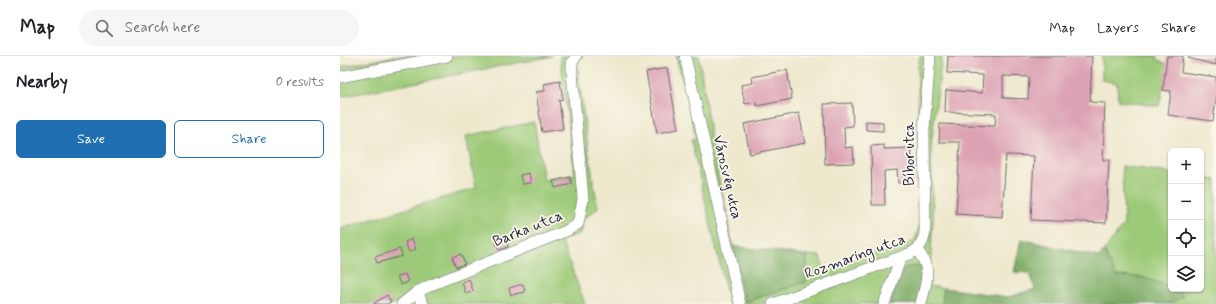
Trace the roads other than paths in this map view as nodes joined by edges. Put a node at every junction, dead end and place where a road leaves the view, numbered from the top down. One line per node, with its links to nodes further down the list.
1 (447, 56): 5 (street)
2 (576, 56): 8 (street, Barka utca)
3 (685, 56): 12 (street, Városvég utca)
4 (930, 56): 6 (street, Bíbor utca)
5 (340, 77)
6 (916, 250): 7 (street, Rozmaring utca); 15 (street, Rozmaring utca)
7 (901, 257): 9 (street, Rozmaring utca); 14 (street)
8 (417, 292): 10 (street, Barka utca); 11 (street)
9 (798, 299): 13 (street, Rozmaring utca)
10 (402, 304)
11 (423, 304)
12 (740, 304)
13 (773, 304)
14 (884, 304)
15 (921, 304)

